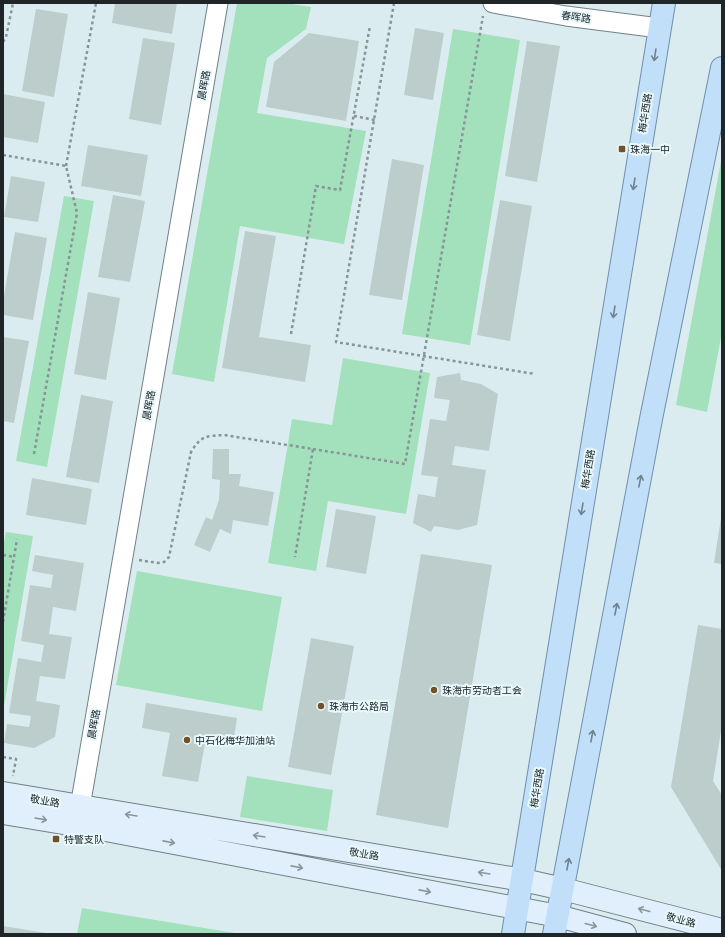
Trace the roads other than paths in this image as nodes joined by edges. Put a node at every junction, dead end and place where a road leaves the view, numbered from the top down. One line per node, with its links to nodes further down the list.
1 (218, 3): 7 (street, 晨晖路)
2 (664, 3): 4 (main road, 梅华西路)
3 (488, 7): 4 (street, 春晖路)
4 (659, 28): 8 (main road, 梅华西路, one-way to 8)
5 (722, 68): 9 (main road, one-way to 5)
6 (5, 800): 7 (main road, 敬业路); 10 (main road, 敬业路, one-way to 10)
7 (80, 807): 8 (main road, 敬业路, one-way to 7)
8 (522, 880): 9 (main road, 敬业路); 10 (main road, 梅华西路)
9 (563, 889): 11 (main road); 12 (main road, 敬业路, one-way to 9)
10 (518, 909): 11 (main road, 敬业路); 13 (main road, 梅华西路)
11 (556, 925): 14 (main road, 敬业路, one-way to 14)
12 (722, 930)
13 (513, 934)
14 (625, 934)

